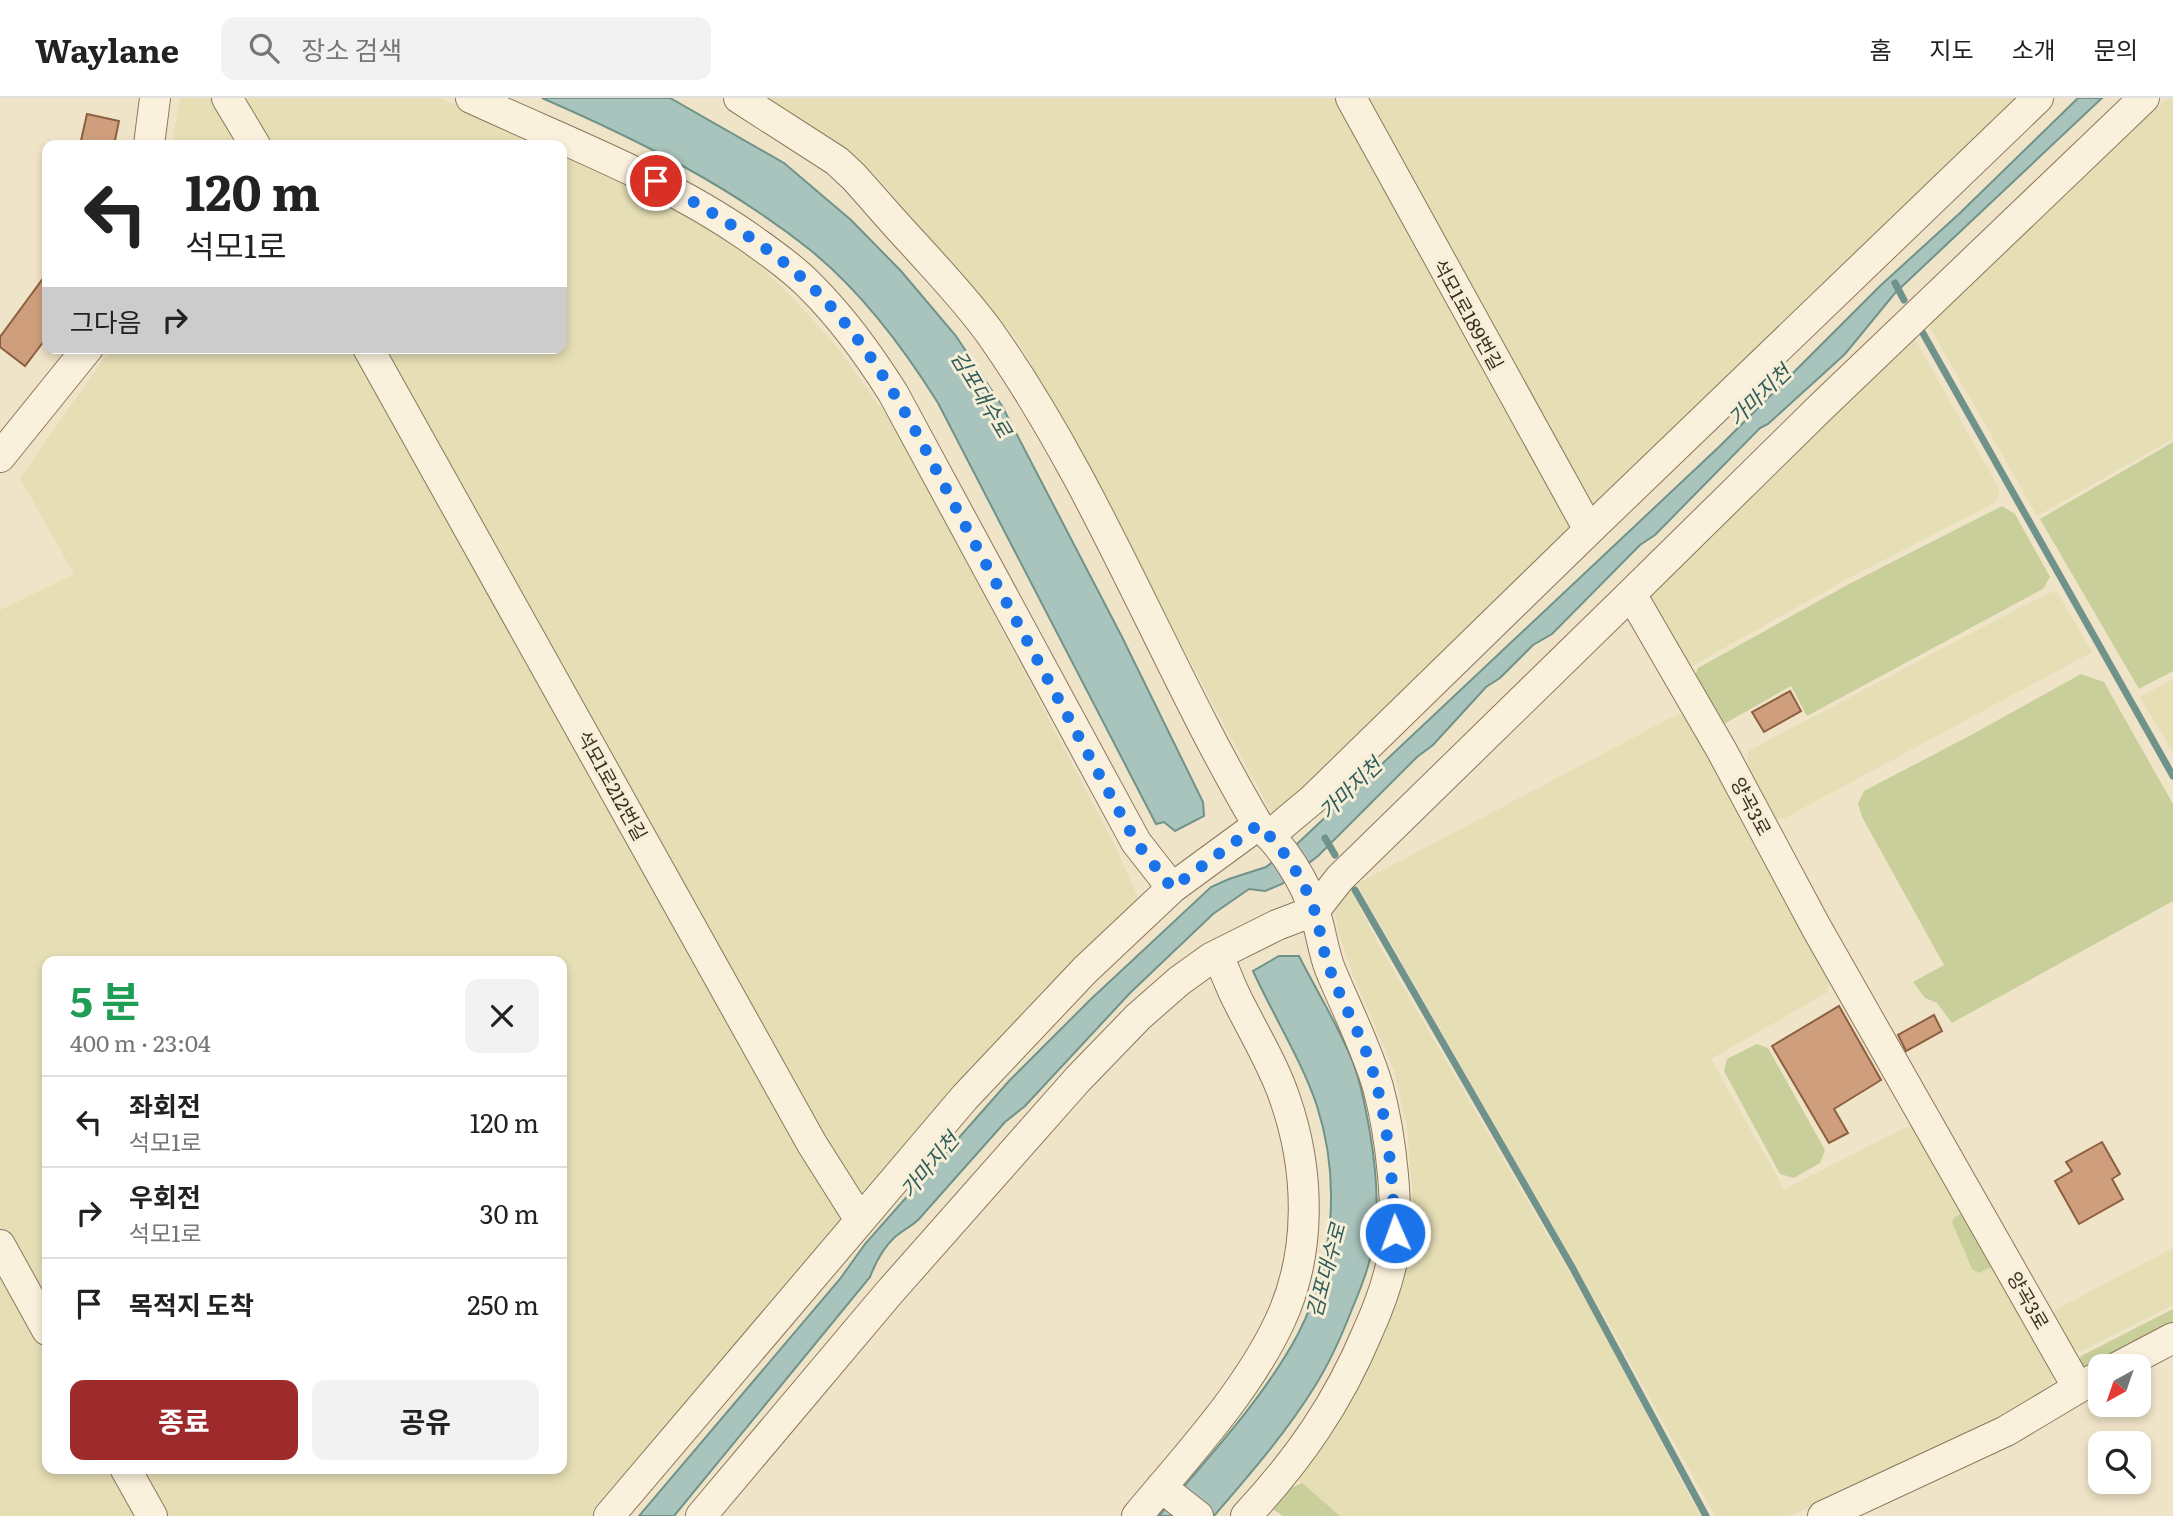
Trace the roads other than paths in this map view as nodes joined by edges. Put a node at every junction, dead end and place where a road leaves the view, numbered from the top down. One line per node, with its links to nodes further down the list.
1 (155, 98): 8 (lane)
2 (227, 98): 9 (lane)
3 (471, 98): 10 (lane)
4 (740, 98): 17 (lane)
5 (1350, 98): 15 (lane, 석모1로189번길)
6 (2038, 98): 15 (lane)
7 (2144, 98): 16 (lane)
8 (150, 140)
9 (252, 140)
10 (565, 140)
11 (567, 141): 18 (lane)
12 (83, 354): 14 (lane)
13 (371, 354): 21 (lane, 석모1로212번길)
14 (0, 457)
15 (1588, 530): 17 (lane)
16 (1631, 594): 19 (lane); 26 (lane, 양곡3로)
17 (1268, 834): 18 (lane); 19 (lane)
18 (1172, 888): 21 (lane)
19 (1312, 904): 20 (lane); 30 (lane)
20 (1217, 955): 29 (lane); 33 (lane)
21 (860, 1220): 32 (lane)
22 (0, 1245): 23 (lane)
23 (42, 1322)
24 (2173, 1338): 25 (lane)
25 (2143, 1354)
26 (2088, 1380)
27 (2088, 1383): 36 (lane)
28 (128, 1474): 31 (lane)
29 (1166, 1490): 34 (lane); 35 (lane)
30 (1258, 1512)
31 (152, 1516)
32 (609, 1516)
33 (701, 1516)
34 (1137, 1516)
35 (1198, 1516)
36 (1822, 1516)

